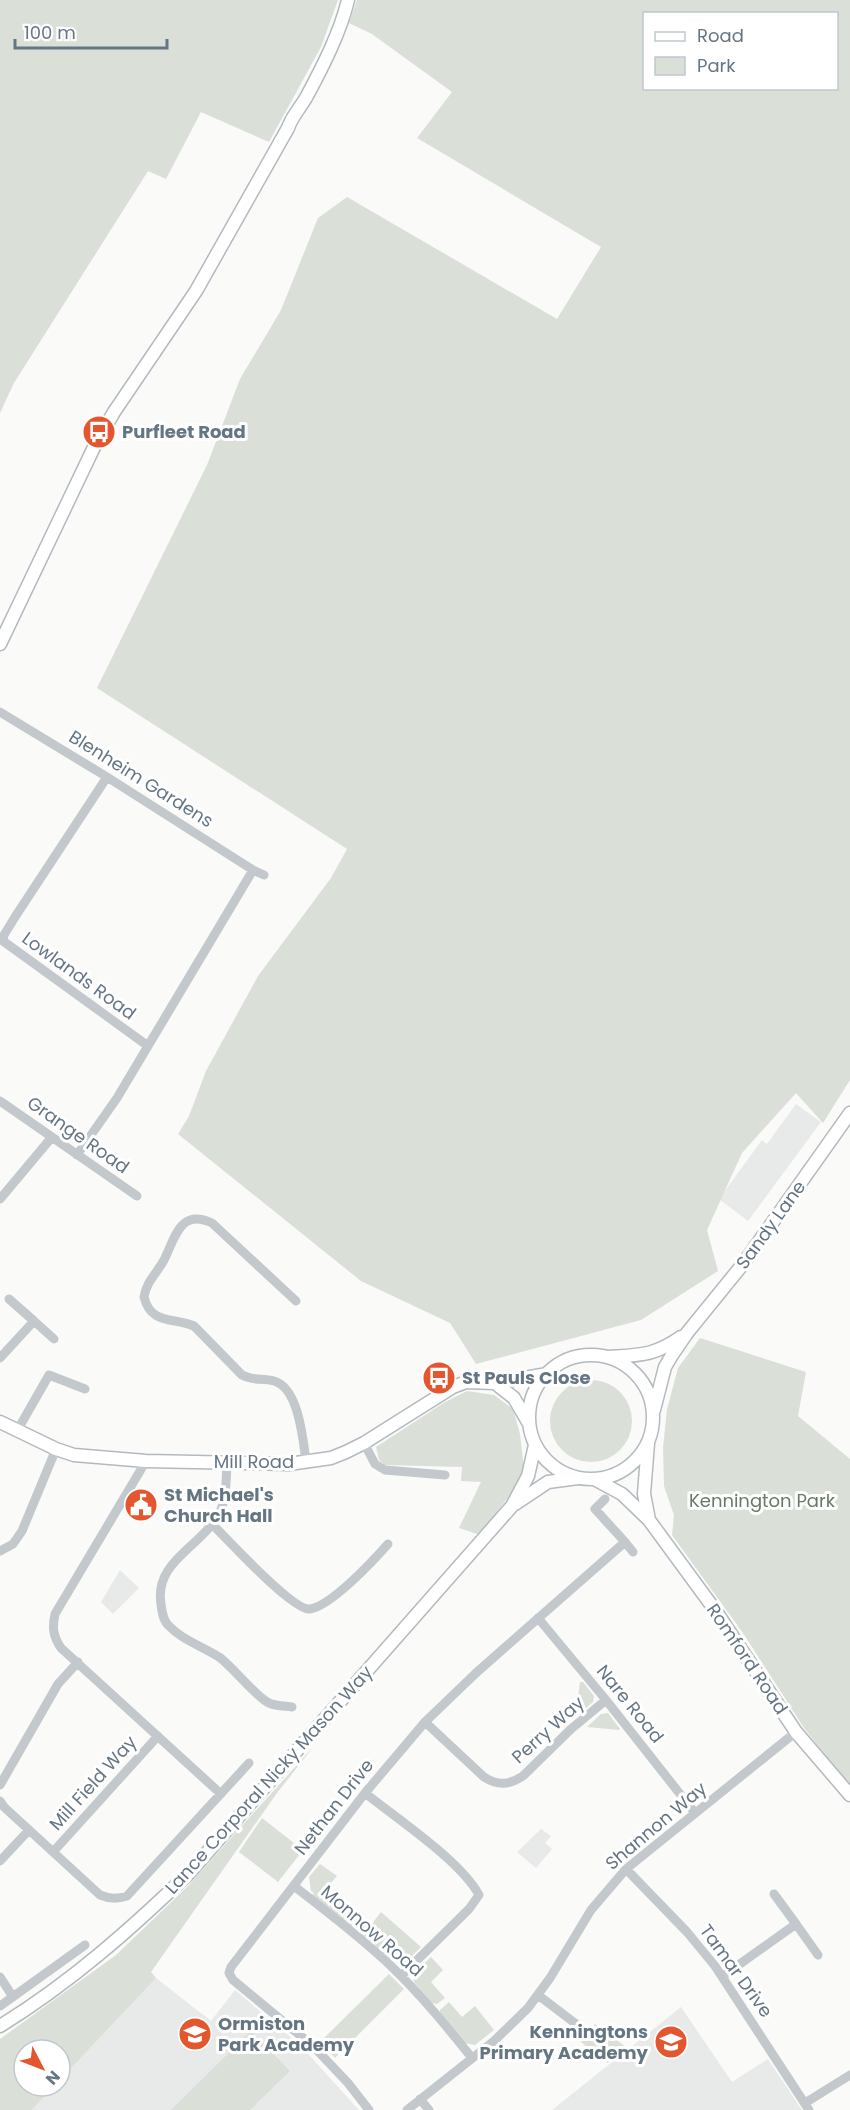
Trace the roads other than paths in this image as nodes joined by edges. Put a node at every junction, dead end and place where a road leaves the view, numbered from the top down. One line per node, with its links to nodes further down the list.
1 (348, 0): 2 (street)
2 (0, 644)
3 (0, 712): 4 (street, Blenheim Gardens)
4 (107, 777): 5 (street, Blenheim Gardens); 7 (street, Lowlands Road)
5 (253, 870): 6 (street, Blenheim Gardens); 7 (street)
6 (264, 875)
7 (148, 1046): 11 (street)
8 (0, 1101): 10 (street, Grange Road)
9 (850, 1113): 17 (street, Sandy Lane)
10 (52, 1137): 11 (street, Grange Road); 13 (street)
11 (77, 1155): 12 (street, Grange Road)
12 (137, 1196)
13 (0, 1198)
14 (9, 1299): 16 (street)
15 (296, 1301): 33 (street)
16 (34, 1321): 18 (street); 20 (street)
17 (687, 1333): 19 (street, Sandy Lane); 24 (street, Sandy Lane)
18 (54, 1339)
19 (608, 1357): 21 (street); 24 (street)
20 (0, 1358)
21 (547, 1374): 22 (street, Mill Road); 26 (street)
22 (495, 1383): 26 (street); 28 (street, Mill Road)
23 (85, 1389): 27 (street)
24 (653, 1414): 29 (street)
25 (0, 1422): 27 (street, Mill Road)
26 (528, 1422): 30 (street)
27 (17, 1431): 31 (street, Mill Road)
28 (364, 1443): 33 (street, Mill Road); 35 (street)
29 (648, 1443): 37 (street); 40 (street, Romford Road)
30 (535, 1445): 36 (street); 39 (street, Lance Corporal Nicky Mason Way)
31 (56, 1449): 32 (street, Mill Road); 44 (street)
32 (146, 1461): 34 (street, Mill Road); 47 (street)
33 (306, 1461): 34 (street, Mill Road)
34 (227, 1462): 41 (street)
35 (445, 1475)
36 (579, 1478): 37 (street); 39 (street, Lance Corporal Nicky Mason Way)
37 (596, 1480): 40 (street, Romford Road)
38 (605, 1499): 42 (street)
39 (512, 1506): 75 (street, Lance Corporal Nicky Mason Way)
40 (649, 1520): 51 (street, Romford Road)
41 (212, 1524): 43 (street); 49 (street)
42 (625, 1542): 45 (street); 46 (street, Nethan Drive)
43 (388, 1544)
44 (0, 1551)
45 (633, 1552)
46 (538, 1618): 48 (street, Nare Road); 50 (street, Nethan Drive)
47 (78, 1662): 52 (street); 54 (street)
48 (606, 1700): 50 (street, Perry Way); 59 (street, Nare Road)
49 (292, 1707)
50 (425, 1722): 55 (street, Nethan Drive)
51 (796, 1732): 57 (street, Romford Road); 59 (street, Shannon Way)
52 (158, 1736): 56 (street); 61 (street, Mill Field Way)
53 (249, 1764): 56 (street)
54 (0, 1785)
55 (365, 1793): 64 (street, Nethan Drive); 69 (street)
56 (221, 1794): 61 (street)
57 (850, 1795)
58 (0, 1801): 60 (street)
59 (695, 1813): 63 (street, Shannon Way)
60 (29, 1830): 61 (street); 62 (street)
61 (53, 1852)
62 (0, 1861)
63 (626, 1869): 70 (street, Tamar Drive); 72 (street, Shannon Way)
64 (294, 1886): 69 (street, Monnow Road); 81 (street, Nethan Drive)
65 (774, 1894): 66 (street)
66 (796, 1924): 68 (street); 70 (street)
67 (85, 1944): 73 (street)
68 (818, 1955)
69 (401, 1976): 77 (street, Monnow Road)
70 (723, 1976): 80 (street, Tamar Drive)
71 (0, 1977): 73 (street)
72 (538, 1995): 76 (street); 77 (street, Shannon Way)
73 (13, 1997): 74 (street)
74 (0, 2006)
75 (0, 2026)
76 (588, 2033)
77 (472, 2058): 79 (street, Shannon Way)
78 (850, 2075): 80 (street, Tamar Drive)
79 (420, 2099): 82 (street, Shannon Way); 83 (street)
80 (807, 2107)
81 (369, 2110)
82 (407, 2110)
83 (429, 2110)

